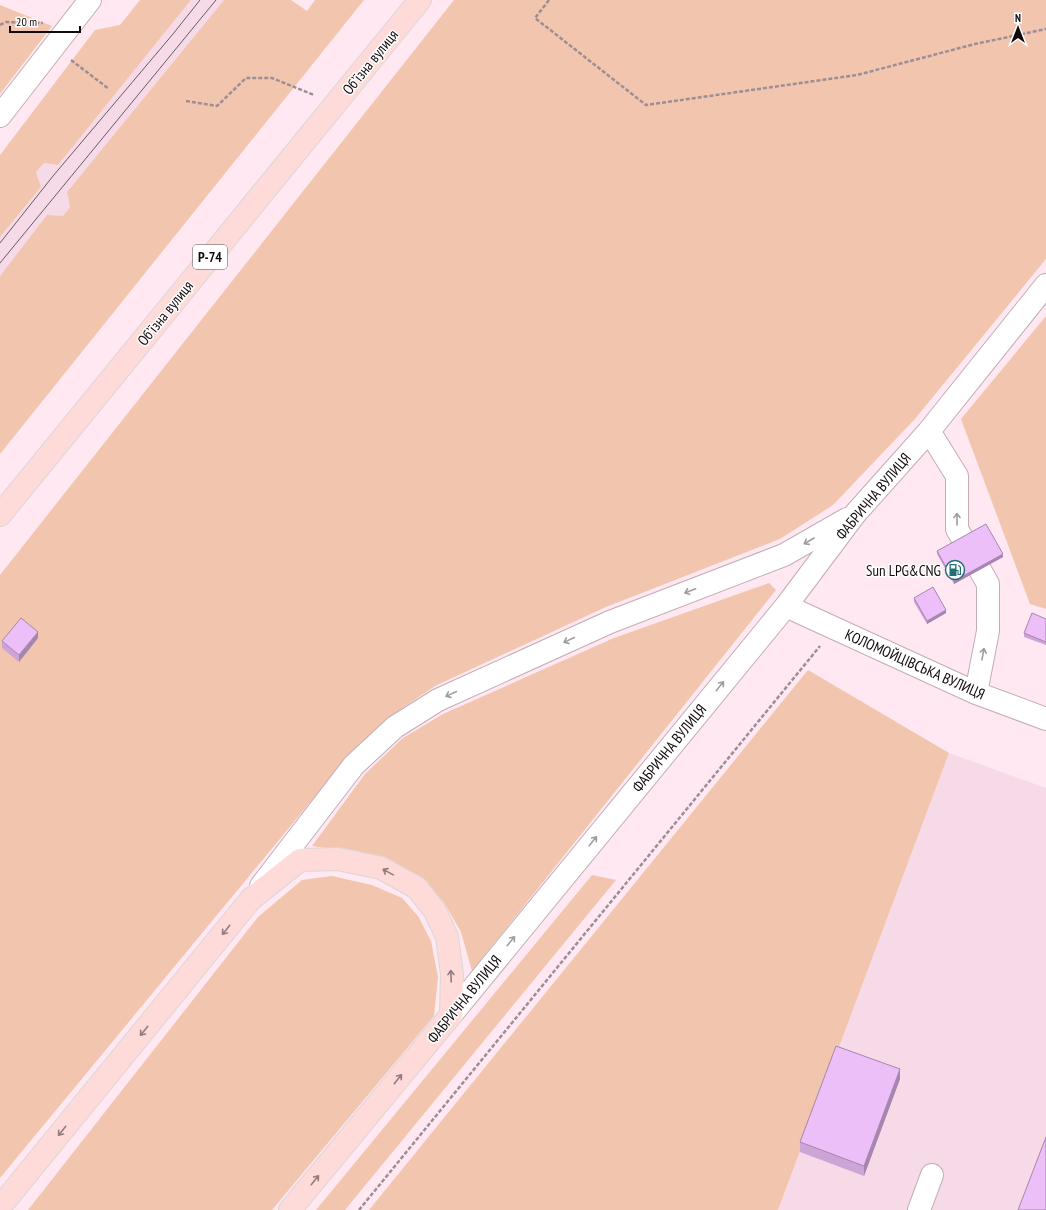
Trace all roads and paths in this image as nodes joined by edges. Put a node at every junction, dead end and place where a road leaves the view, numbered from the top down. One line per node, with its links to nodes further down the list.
1 (90, 0): 4 (street)
2 (420, 0): 9 (main road, Обʼїзна вулиця / Р-74)
3 (549, 0): 6 (path)
4 (71, 24): 5 (path); 7 (street)
5 (0, 25)
6 (1046, 30)
7 (54, 47): 8 (path); 11 (street)
8 (109, 89)
9 (343, 95): 10 (path); 15 (main road, Обʼїзна вулиця / Р-74)
10 (186, 101)
11 (0, 116)
12 (1046, 285): 13 (street, ФАБРИЧНА ВУЛИЦЯ)
13 (929, 431): 14 (street, ФАБРИЧНА ВУЛИЦЯ); 18 (street, one-way to 13)
14 (855, 514): 16 (street, ФАБРИЧНА ВУЛИЦЯ); 20 (street, one-way to 20)
15 (0, 515)
16 (786, 606): 17 (street, КОЛОМОЙЦІВСЬКА ВУЛИЦЯ); 21 (street, ФАБРИЧНА ВУЛИЦЯ, one-way to 16)
17 (834, 628): 18 (street, КОЛОМОЙЦІВСЬКА ВУЛИЦЯ); 25 (path)
18 (976, 692): 19 (street, КОЛОМОЙЦІВСЬКА ВУЛИЦЯ)
19 (1046, 719)
20 (251, 899): 21 (main road, one-way to 20); 23 (main road, one-way to 23)
21 (451, 1015): 24 (main road, ФАБРИЧНА ВУЛИЦЯ, one-way to 21)
22 (932, 1175): 26 (street)
23 (0, 1207)
24 (290, 1210)
25 (359, 1210)
26 (919, 1210)

